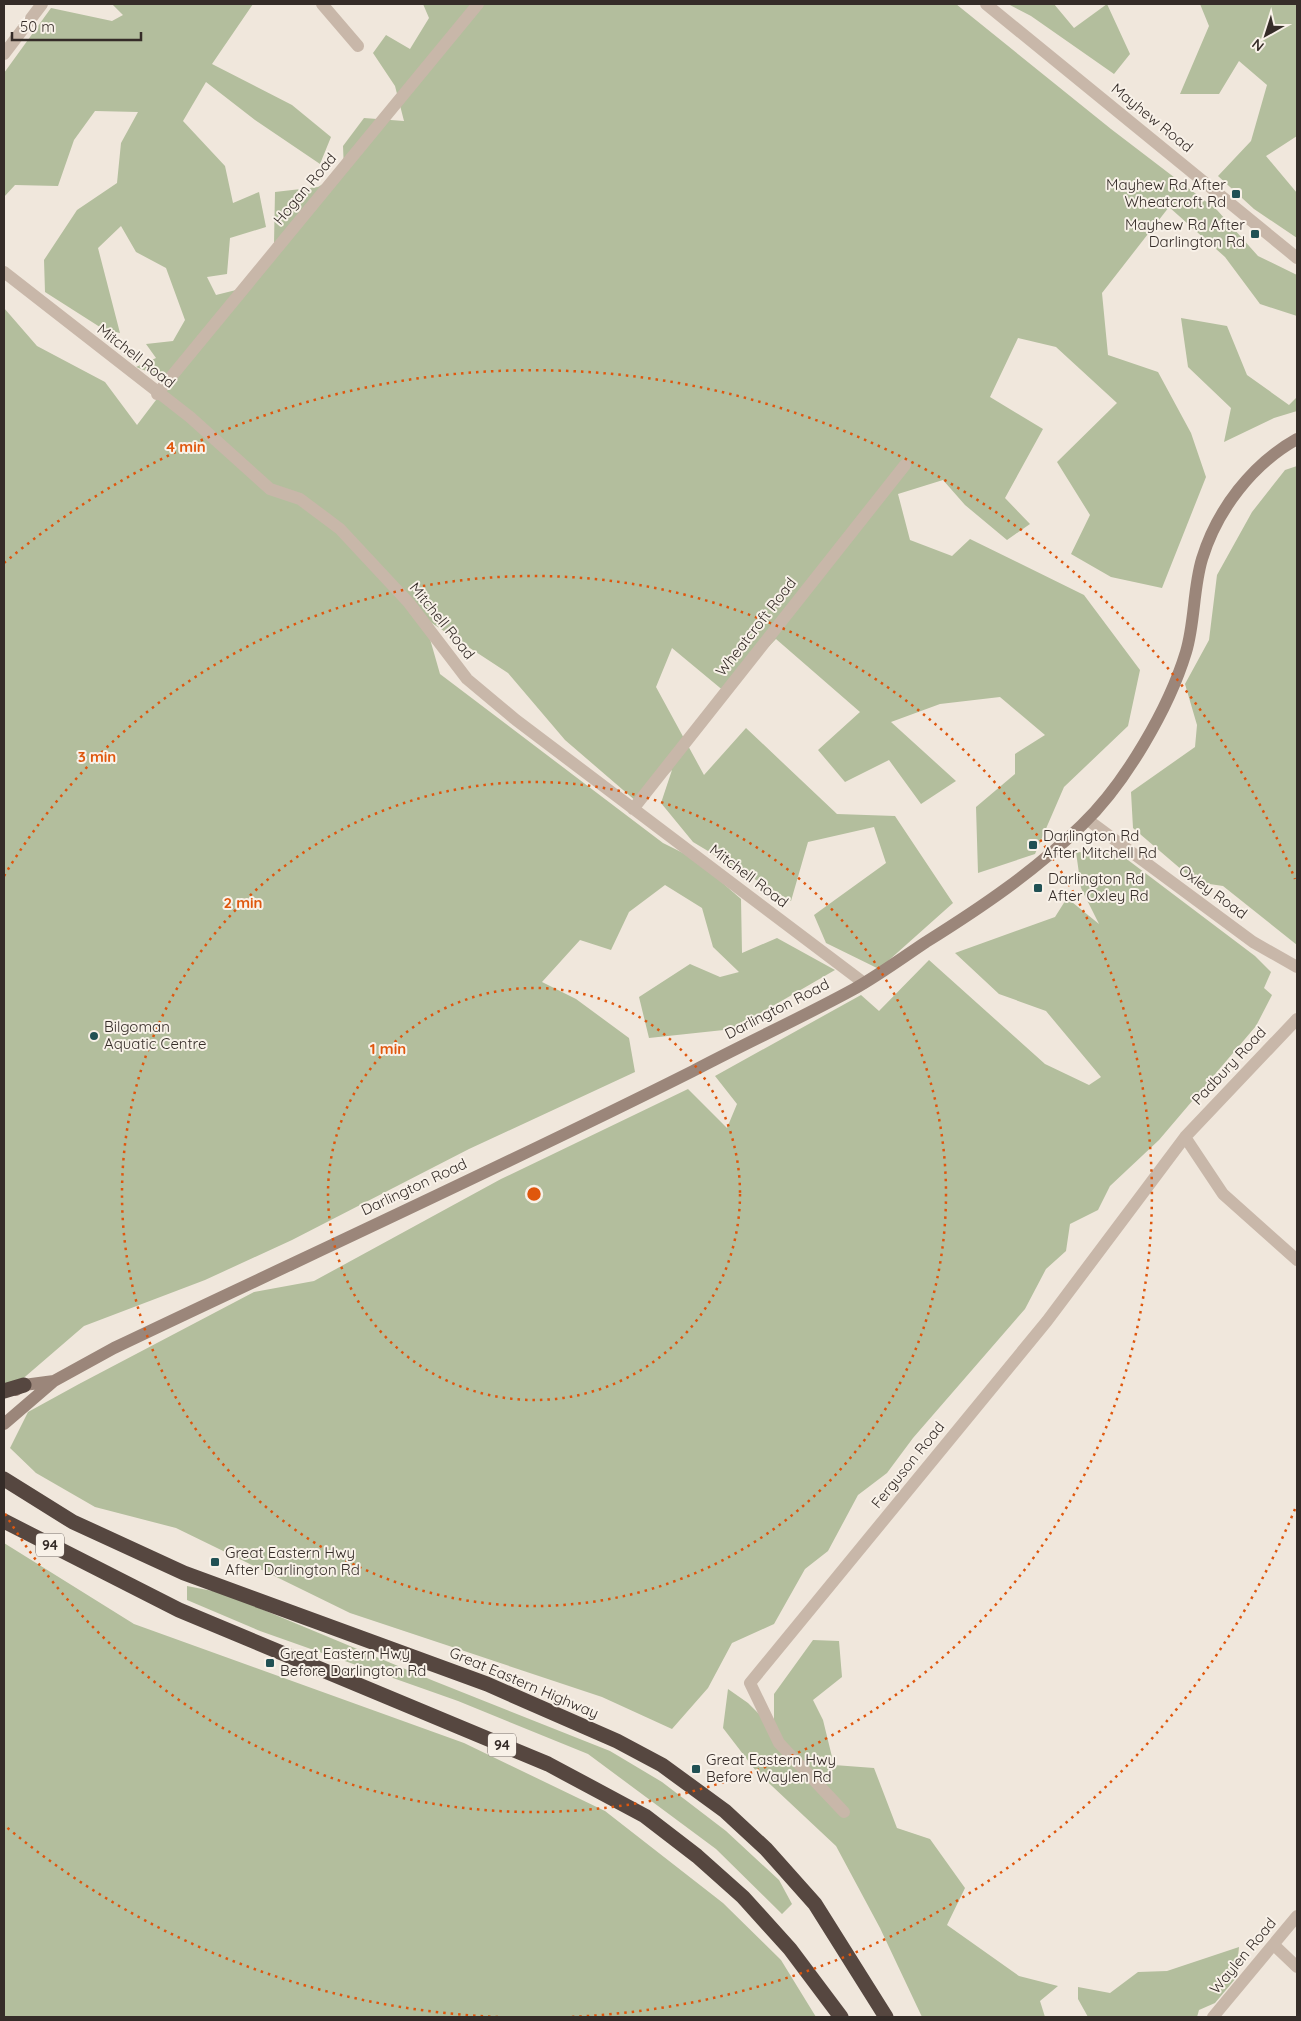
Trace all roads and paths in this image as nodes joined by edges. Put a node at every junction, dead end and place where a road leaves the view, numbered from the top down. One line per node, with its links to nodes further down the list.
1 (42, 4): 6 (street)
2 (322, 4): 5 (street)
3 (478, 4): 9 (street, Hogan Road)
4 (986, 4): 7 (street, Mayhew Road)
5 (358, 46)
6 (4, 54)
7 (1297, 258)
8 (4, 272): 9 (street, Mitchell Road)
9 (157, 394): 12 (street, Mitchell Road)
10 (1297, 439): 13 (street, Darlington Road)
11 (905, 465): 12 (street, Wheatcroft Road)
12 (633, 809): 15 (street, Mitchell Road)
13 (1088, 820): 14 (street, Oxley Road); 15 (street, Darlington Road)
14 (1297, 967)
15 (864, 983): 19 (street, Darlington Road)
16 (1297, 1019): 17 (street, Padbury Road)
17 (1185, 1137): 18 (street); 26 (street, Ferguson Road)
18 (1297, 1260)
19 (54, 1381): 20 (street, Darlington Road); 23 (street, Darlington Road)
20 (24, 1385): 21 (highway); 22 (street, Darlington Road)
21 (4, 1391)
22 (4, 1398)
23 (4, 1424)
24 (4, 1479): 31 (highway, Great Eastern Highway / 94)
25 (4, 1522): 30 (highway, 94)
26 (844, 1812)
27 (1297, 1916): 28 (street, Waylen Road)
28 (1274, 1945): 29 (street); 32 (street, Waylen Road)
29 (1297, 1967)
30 (841, 2017)
31 (886, 2017)
32 (1213, 2017)

